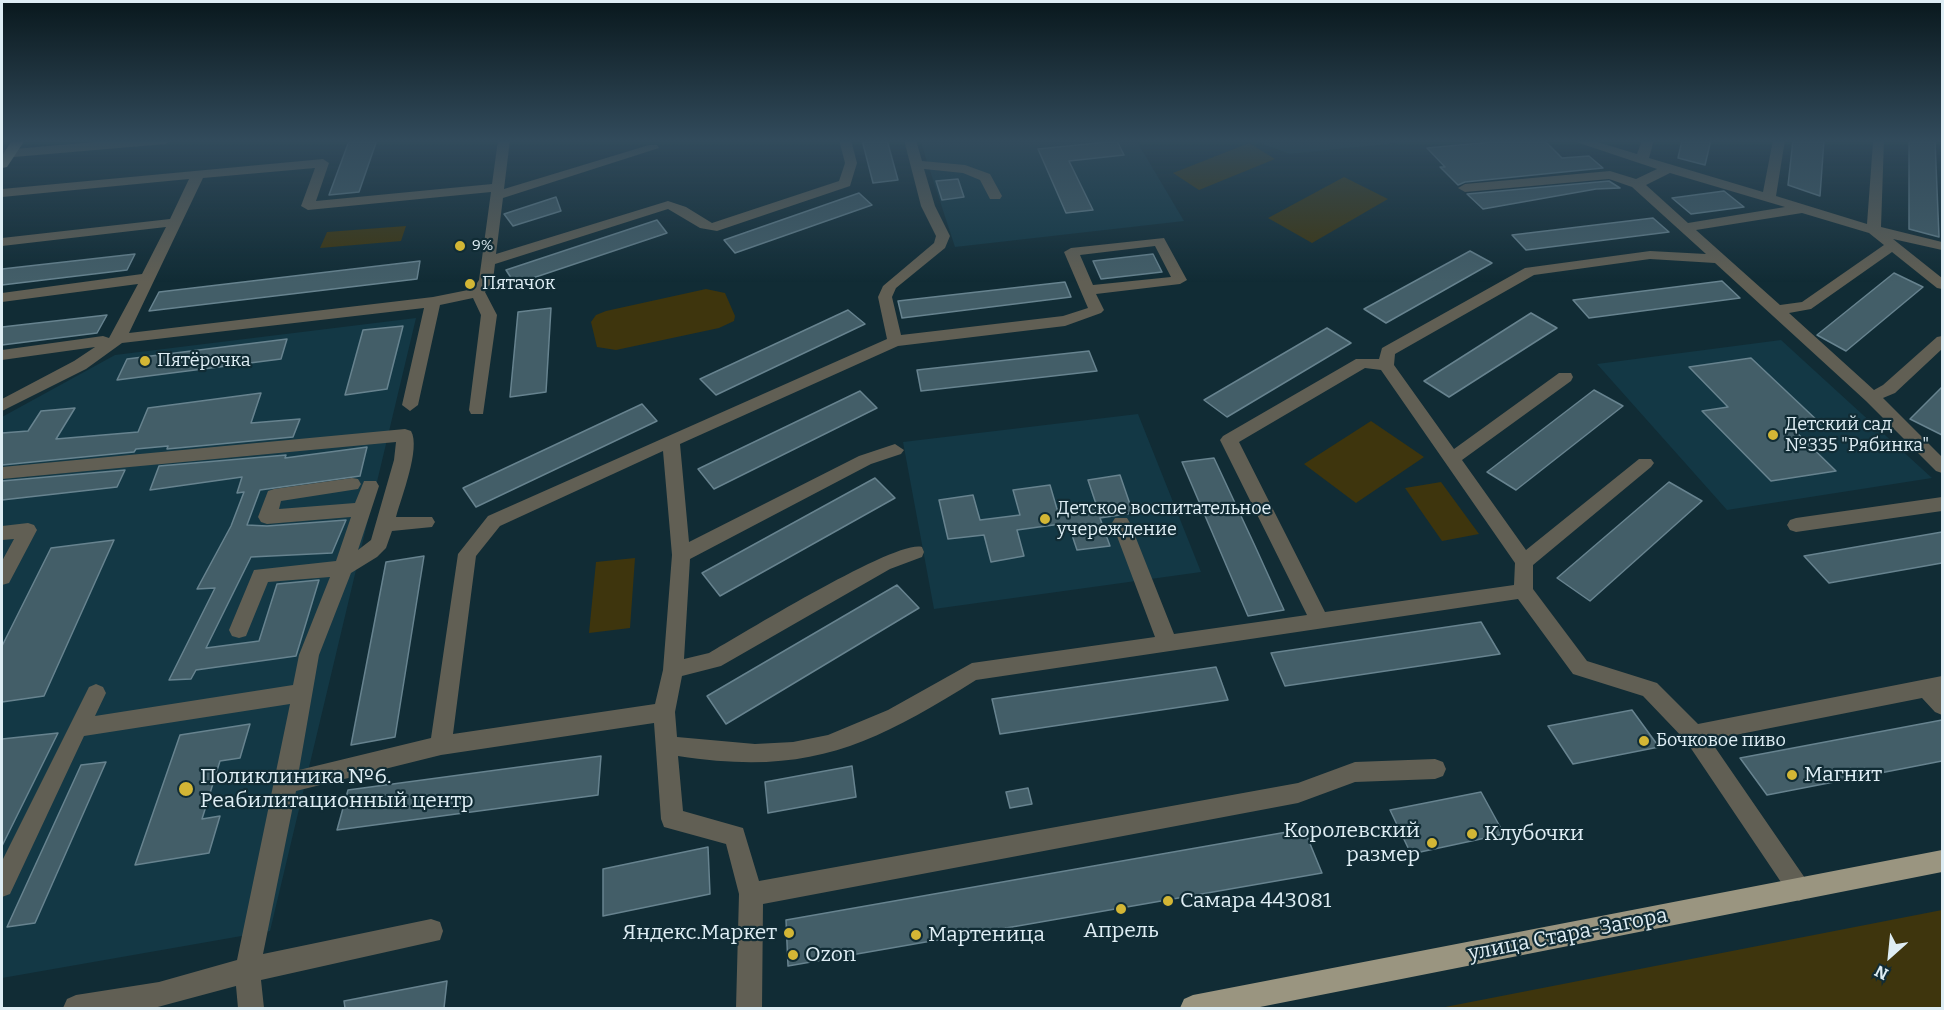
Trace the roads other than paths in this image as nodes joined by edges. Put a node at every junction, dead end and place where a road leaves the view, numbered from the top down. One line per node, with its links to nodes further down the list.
1 (66, 187): 16 (street)
2 (192, 187): 20 (street)
3 (315, 187): 15 (street)
4 (498, 187): 15 (street)
5 (512, 187): 15 (street)
6 (834, 187): 27 (street)
7 (924, 187): 36 (street)
8 (990, 187): 17 (street)
9 (1475, 187): 14 (street)
10 (1641, 187): 21 (street)
11 (1739, 187): 18 (street)
12 (1771, 187): 18 (street)
13 (1876, 187): 22 (street)
14 (1465, 188)
15 (498, 191): 27 (street)
16 (2, 193)
17 (995, 196)
18 (1769, 196): 19 (street)
19 (1803, 209): 21 (street); 22 (street)
20 (176, 222): 23 (street); 28 (street)
21 (1686, 227): 26 (street)
22 (1874, 230): 24 (street); 25 (street)
23 (2, 242)
24 (1893, 245): 29 (street); 34 (street)
25 (1942, 246)
26 (1722, 260): 34 (street); 39 (street)
27 (489, 261): 31 (street)
28 (147, 279): 32 (street); 35 (street)
29 (1942, 285)
30 (1088, 290): 30 (street); 36 (street)
31 (478, 292): 33 (street); 43 (street)
32 (2, 297)
33 (433, 302): 35 (street); 44 (street)
34 (1778, 310): 41 (street)
35 (110, 340): 38 (street); 42 (street)
36 (895, 341): 45 (street)
37 (1942, 341): 41 (street)
38 (2, 355)
39 (1386, 365): 47 (street); 64 (street)
40 (1565, 377): 47 (street)
41 (1872, 397): 49 (street)
42 (2, 406)
43 (477, 410)
44 (408, 420): 50 (street); 55 (street)
45 (671, 441): 59 (street); 75 (street)
46 (896, 450): 59 (street)
47 (1452, 459): 60 (street)
48 (1645, 464): 60 (street)
49 (1942, 467)
50 (2, 473)
51 (1942, 504): 56 (street)
52 (363, 509): 52 (street); 61 (street)
53 (426, 522): 55 (street)
54 (1121, 523): 66 (street)
55 (384, 525): 61 (street)
56 (1796, 525)
57 (2, 533): 62 (street)
58 (915, 552): 67 (street)
59 (681, 555): 67 (street)
60 (1524, 562): 63 (street)
61 (343, 568): 65 (street); 70 (street)
62 (2, 578)
63 (1523, 591): 64 (street); 74 (street)
64 (1320, 621): 66 (street)
65 (239, 630)
66 (1167, 643): 76 (street)
67 (673, 670): 72 (street)
68 (1934, 686): 71 (street); 74 (street)
69 (96, 693): 73 (street)
70 (302, 693): 73 (street); 78 (street)
71 (1942, 706)
72 (664, 712): 75 (street); 76 (street)
73 (77, 728): 80 (street)
74 (1694, 734): 81 (street)
75 (441, 745): 78 (street)
76 (666, 745): 82 (street)
77 (1435, 769): 82 (street)
78 (286, 783): 84 (street)
79 (1942, 861): 81 (main road, улица Стара-Загора)
80 (2, 886)
81 (1799, 889): 88 (main road, улица Стара-Загора)
82 (751, 894): 87 (street)
83 (431, 931): 84 (street)
84 (247, 970): 85 (street); 86 (street)
85 (76, 1008)
86 (251, 1008)
87 (749, 1008)
88 (1193, 1008)

